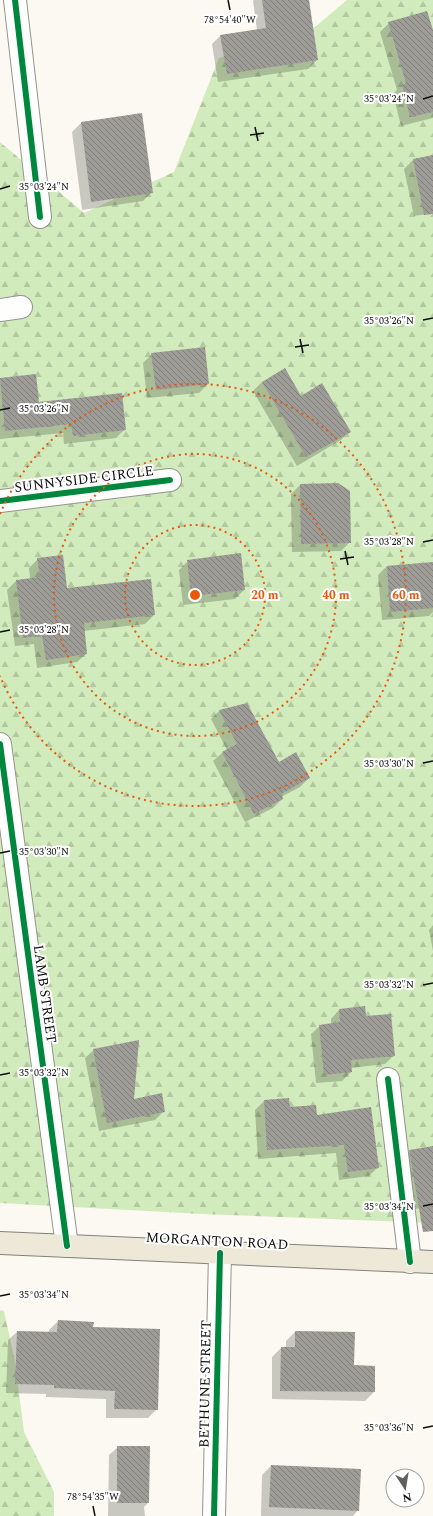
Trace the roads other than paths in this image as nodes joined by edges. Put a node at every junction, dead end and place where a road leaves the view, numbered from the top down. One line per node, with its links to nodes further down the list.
1 (15, 0): 2 (street)
2 (40, 217)
3 (170, 480): 4 (street, SUNNYSIDE CIRCLE)
4 (0, 501)
5 (0, 744): 8 (street, LAMB STREET)
6 (388, 1079): 10 (street)
7 (0, 1243): 8 (main road, MORGANTON ROAD)
8 (67, 1246): 9 (main road, MORGANTON ROAD)
9 (220, 1254): 10 (main road, MORGANTON ROAD); 12 (street, BETHUNE STREET)
10 (410, 1262): 11 (main road, MORGANTON ROAD)
11 (433, 1262)
12 (214, 1516)

